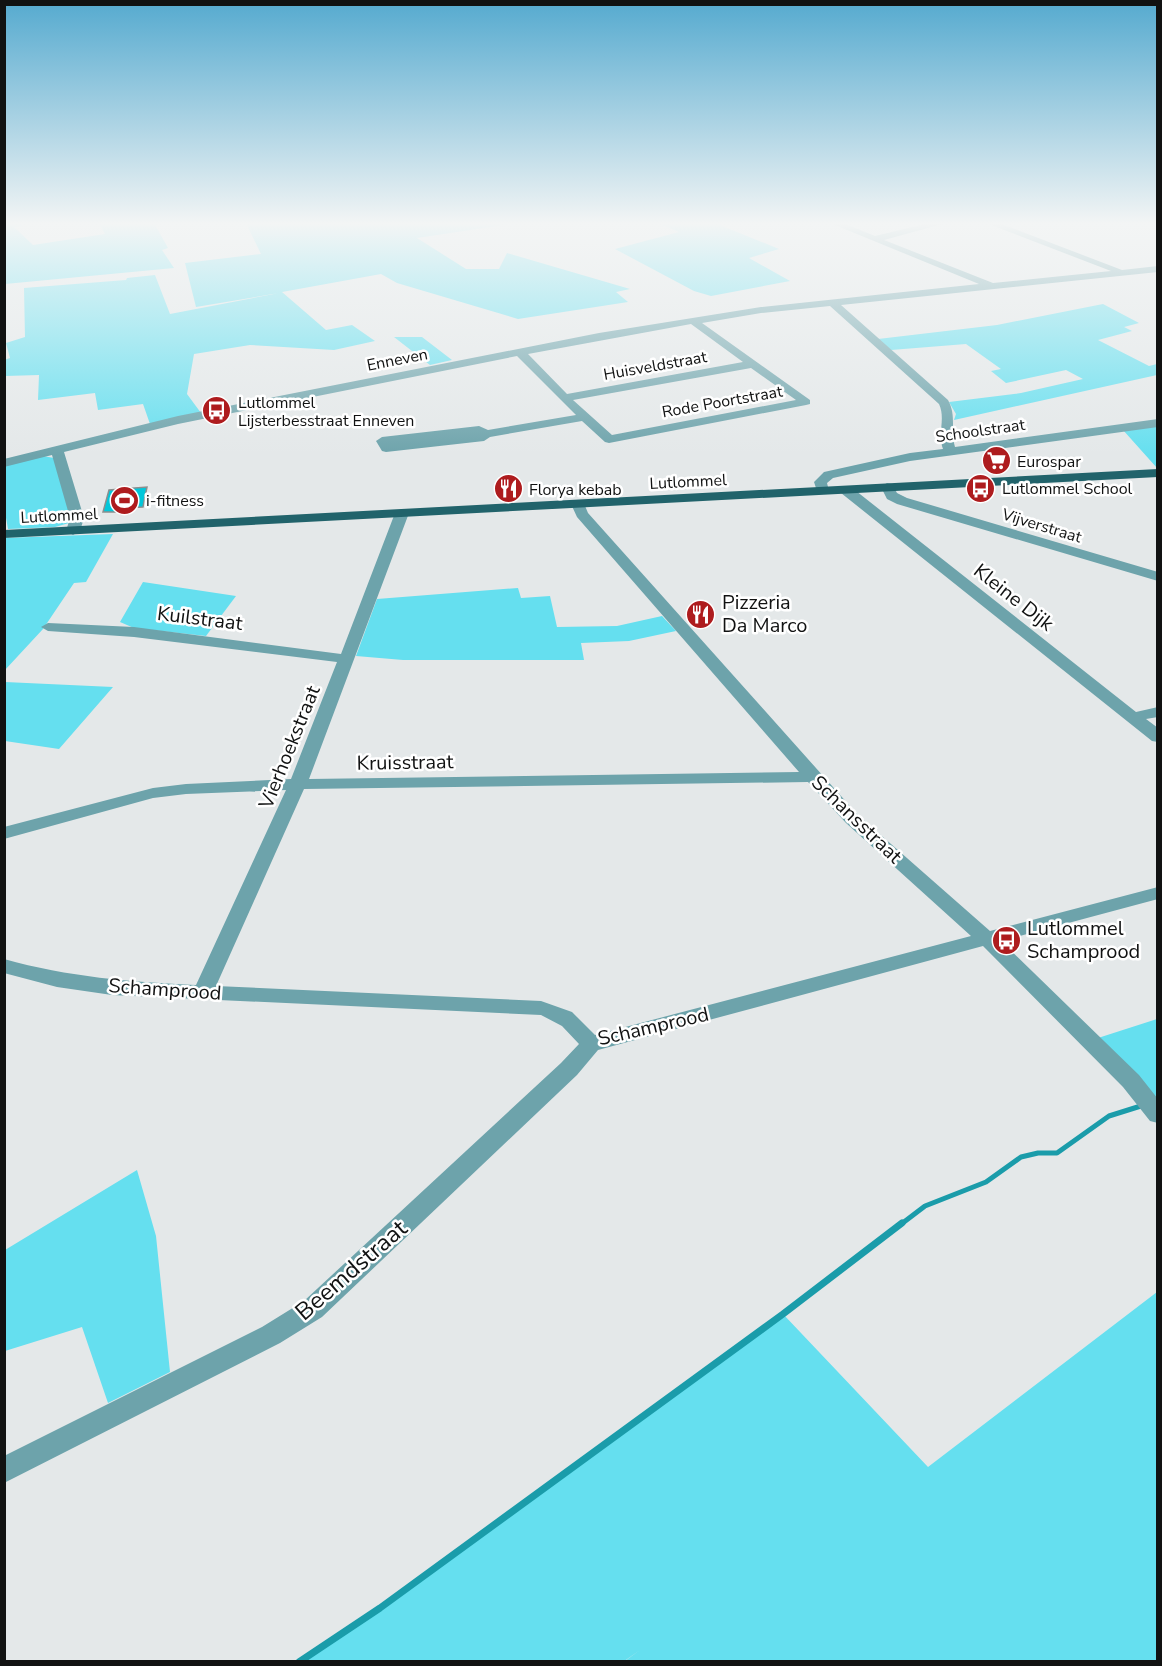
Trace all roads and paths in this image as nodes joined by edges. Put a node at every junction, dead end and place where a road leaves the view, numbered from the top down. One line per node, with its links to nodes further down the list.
1 (844, 301): 2 (street, Enneven)
2 (832, 302): 3 (street, Enneven); 11 (street)
3 (693, 321): 4 (street, Enneven); 5 (street, Rode Poortstraat)
4 (519, 351): 6 (street); 10 (street, Enneven)
5 (753, 364): 6 (street, Huisveldstraat); 7 (street, Rode Poortstraat)
6 (564, 398): 7 (street)
7 (586, 417): 9 (street)
8 (1158, 423): 11 (street, Schoolstraat)
9 (486, 434): 9 (street)
10 (57, 450): 12 (street, Enneven); 19 (street)
11 (950, 450): 15 (street, Schoolstraat)
12 (4, 463)
13 (1158, 473): 14 (main road, Lutlommel)
14 (887, 488): 16 (main road, Lutlommel); 21 (street, Vijverstraat)
15 (824, 490): 16 (main road, Lutlommel); 17 (main road, Lutlommel)
16 (846, 490): 25 (street, Kleine Dijk)
17 (578, 504): 18 (main road, Lutlommel); 27 (street, Schansstraat)
18 (402, 513): 19 (main road, Lutlommel); 23 (street, Vierhoekstraat)
19 (73, 531): 20 (main road, Lutlommel)
20 (4, 534)
21 (1158, 577)
22 (48, 627): 23 (street, Kuilstraat)
23 (346, 659): 28 (street, Vierhoekstraat)
24 (1158, 712): 25 (street)
25 (1133, 717): 26 (street, Kleine Dijk)
26 (1158, 737)
27 (813, 777): 28 (street, Kruisstraat); 31 (street, Schansstraat)
28 (297, 784): 29 (street, Kruisstraat); 33 (street, Vierhoekstraat)
29 (4, 833)
30 (1158, 893): 31 (street, Schamprood)
31 (987, 939): 34 (street, Schamprood); 35 (street, Schansstraat)
32 (4, 966): 33 (street, Schamprood)
33 (203, 992): 34 (street, Schamprood)
34 (591, 1044): 36 (street, Beemdstraat)
35 (1153, 1108)
36 (4, 1470)

